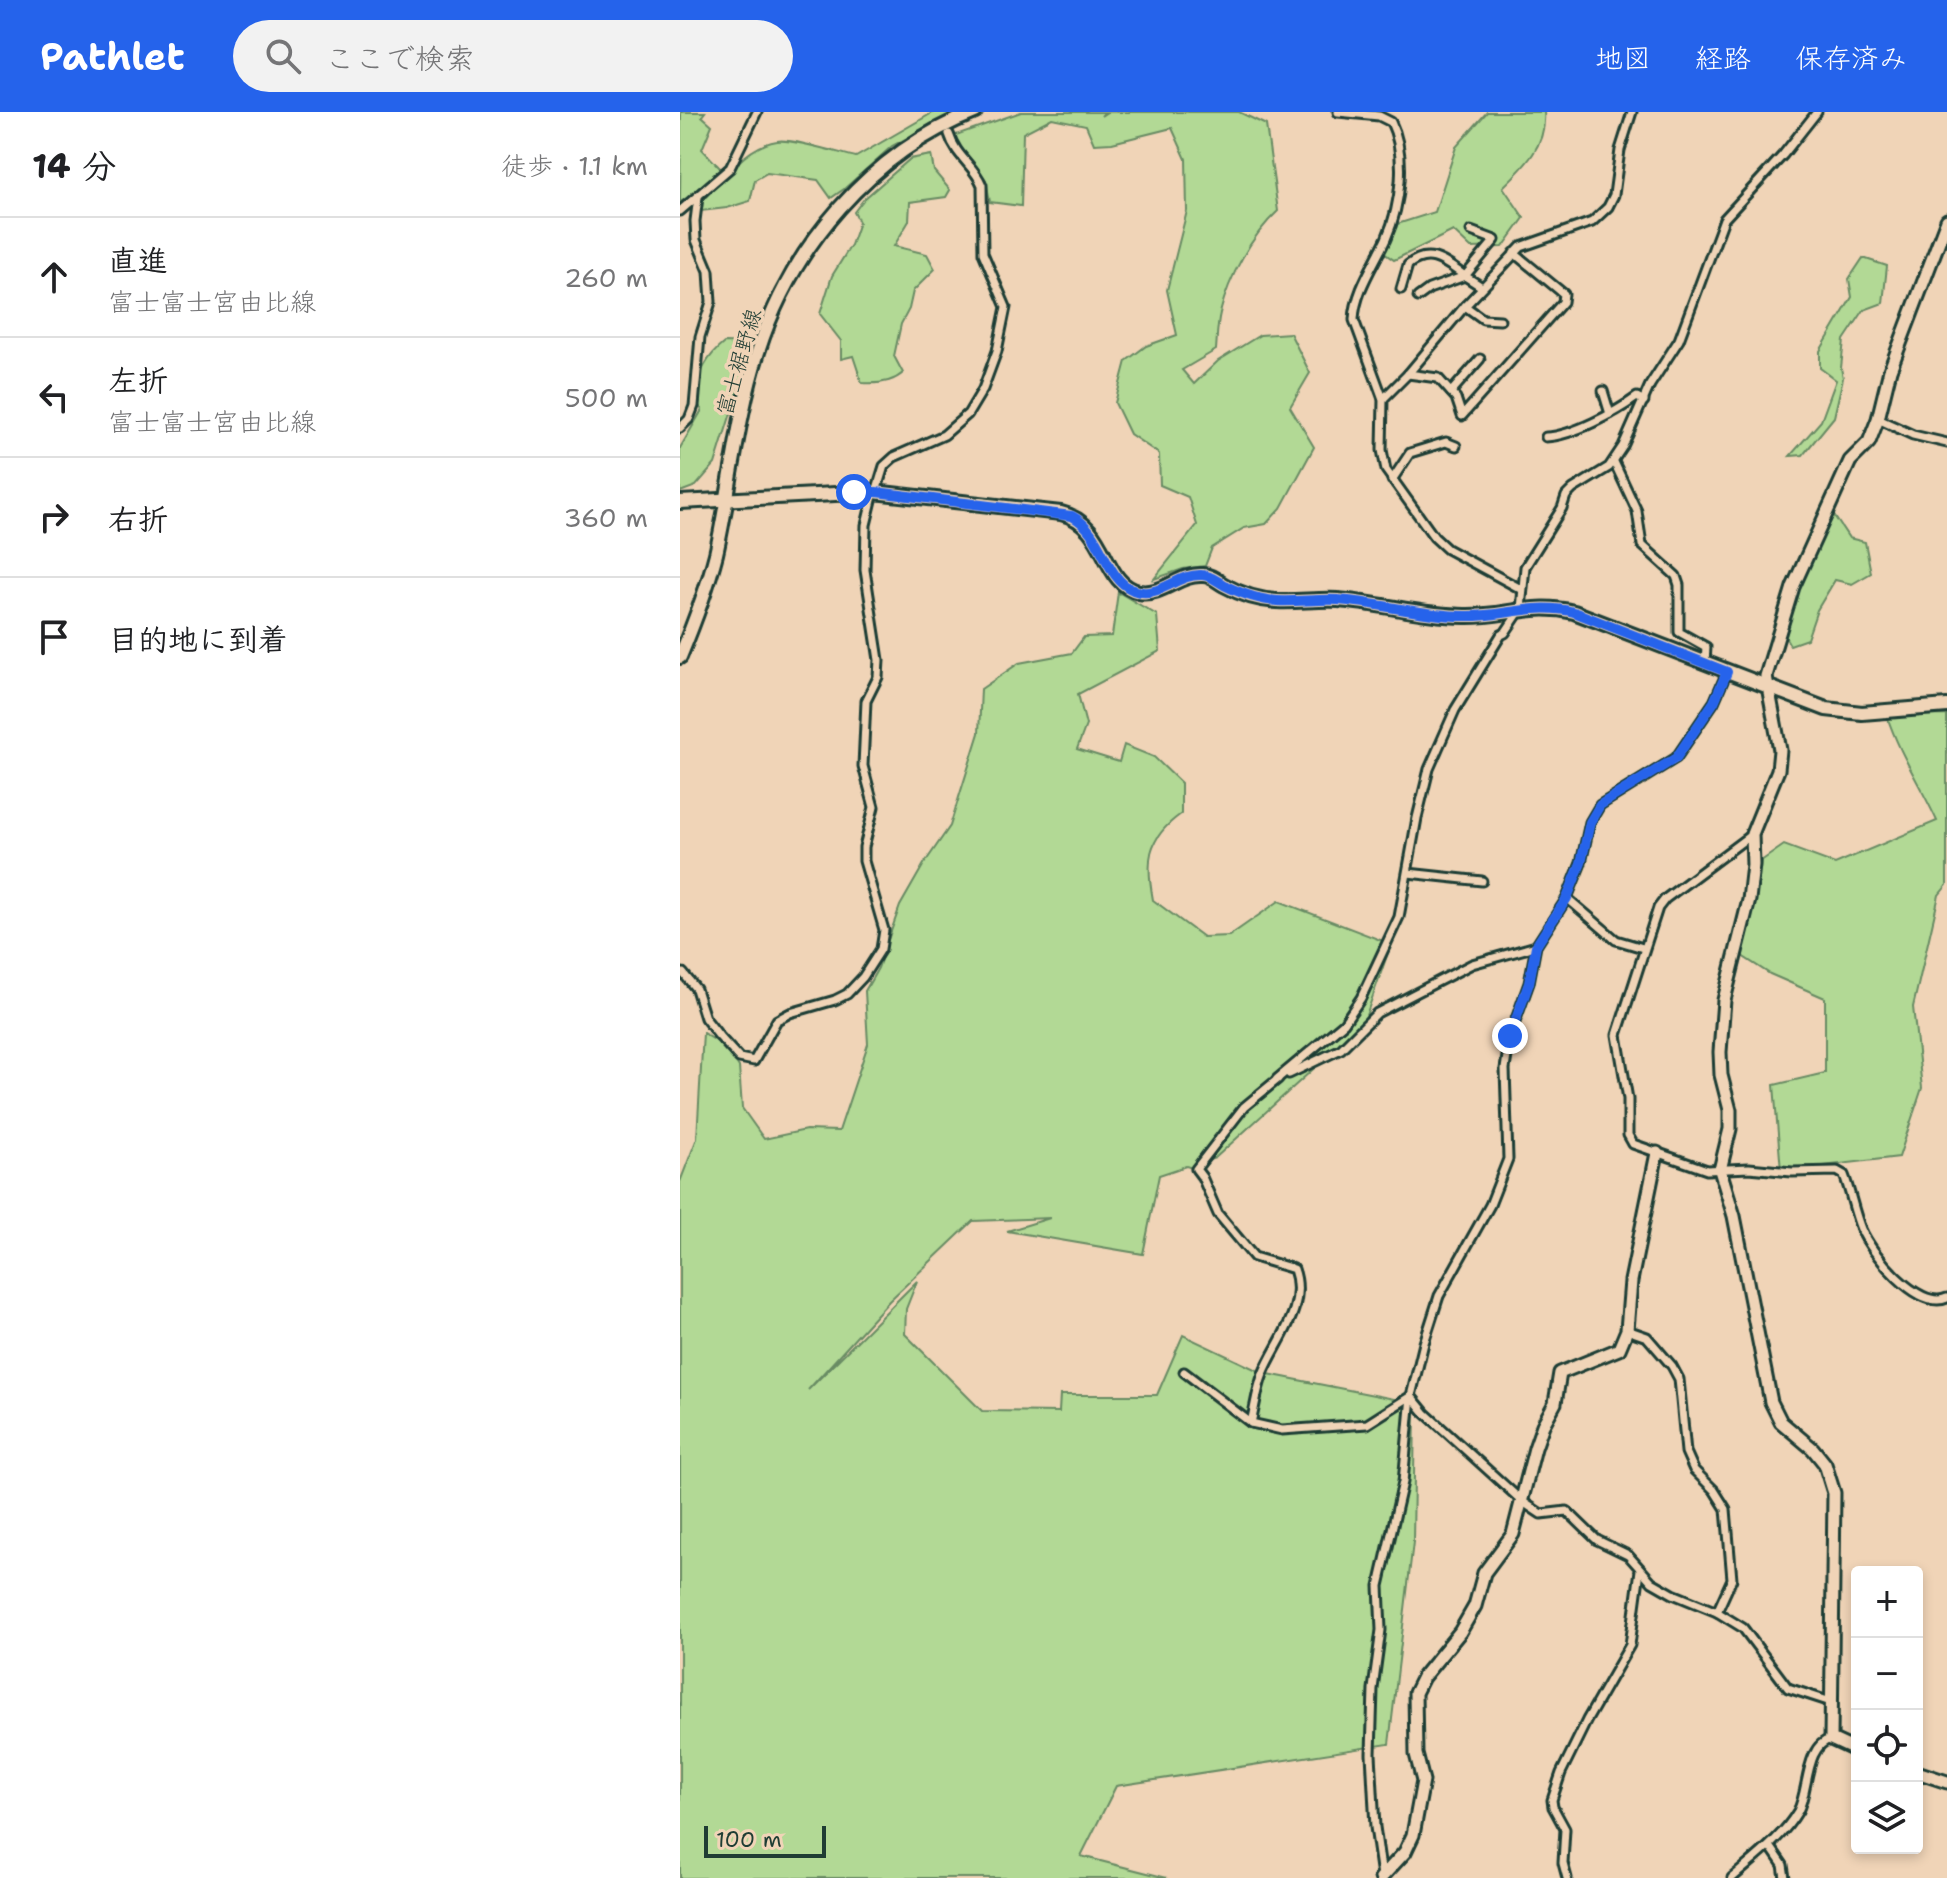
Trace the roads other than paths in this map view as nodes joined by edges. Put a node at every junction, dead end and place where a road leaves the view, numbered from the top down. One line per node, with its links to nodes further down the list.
1 (757, 112): 8 (street)
2 (975, 112): 36 (main road, 富士裾野線)
3 (1338, 112): 6 (street)
4 (1632, 112): 12 (street)
5 (1817, 112): 26 (street)
6 (1380, 114): 25 (street)
7 (949, 134): 35 (street)
8 (698, 197): 9 (street); 29 (street)
9 (680, 211)
10 (1947, 220): 28 (street)
11 (1471, 231): 13 (street)
12 (1514, 253): 14 (street); 24 (street)
13 (1465, 276): 14 (street); 15 (street); 16 (street)
14 (1482, 287): 17 (street)
15 (1401, 289)
16 (1418, 297)
17 (1465, 306): 18 (street); 22 (street)
18 (1487, 319): 19 (street); 20 (street)
19 (1500, 320)
20 (1480, 330)
21 (1480, 359): 24 (street)
22 (1408, 374): 24 (street); 25 (street)
23 (1603, 391): 27 (street)
24 (1451, 392)
25 (1383, 399): 34 (street)
26 (1644, 401): 27 (street); 33 (street)
27 (1610, 414): 30 (street)
28 (1878, 419): 31 (street); 43 (street)
29 (680, 428)
30 (1546, 437)
31 (1947, 443)
32 (1456, 446): 34 (street)
33 (1614, 462): 38 (street); 41 (street)
34 (1392, 480): 38 (street)
35 (875, 492): 36 (main road); 39 (main road); 51 (street)
36 (725, 500): 37 (main road); 40 (main road, 富士裾野線)
37 (680, 502)
38 (1521, 589): 39 (street)
39 (1521, 609): 41 (main road); 46 (street)
40 (680, 657)
41 (1705, 663): 42 (main road)
42 (1727, 672): 43 (main road); 48 (street)
43 (1766, 686): 44 (main road); 45 (street)
44 (1947, 706)
45 (1752, 834): 50 (street); 54 (street)
46 (1408, 873): 47 (street); 52 (street)
47 (1482, 881)
48 (1567, 898): 49 (street); 50 (street)
49 (1536, 946): 52 (street); 58 (street)
50 (1643, 948): 53 (street)
51 (680, 973)
52 (1277, 1079): 59 (street)
53 (1657, 1153): 54 (street); 56 (street)
54 (1720, 1170): 55 (street); 63 (street)
55 (1947, 1298)
56 (1627, 1330): 60 (street); 62 (street)
57 (1184, 1372): 59 (street)
58 (1411, 1396): 59 (street); 60 (street); 69 (street)
59 (1251, 1423)
60 (1523, 1502): 61 (street); 69 (street)
61 (1640, 1570): 62 (street); 70 (street)
62 (1717, 1612): 63 (street)
63 (1831, 1702): 64 (street)
64 (1831, 1739): 65 (street); 68 (street)
65 (1851, 1748)
66 (1923, 1774): 67 (street)
67 (1947, 1782)
68 (1770, 1846): 71 (street); 72 (street)
69 (1382, 1877)
70 (1567, 1878)
71 (1732, 1878)
72 (1785, 1878)

